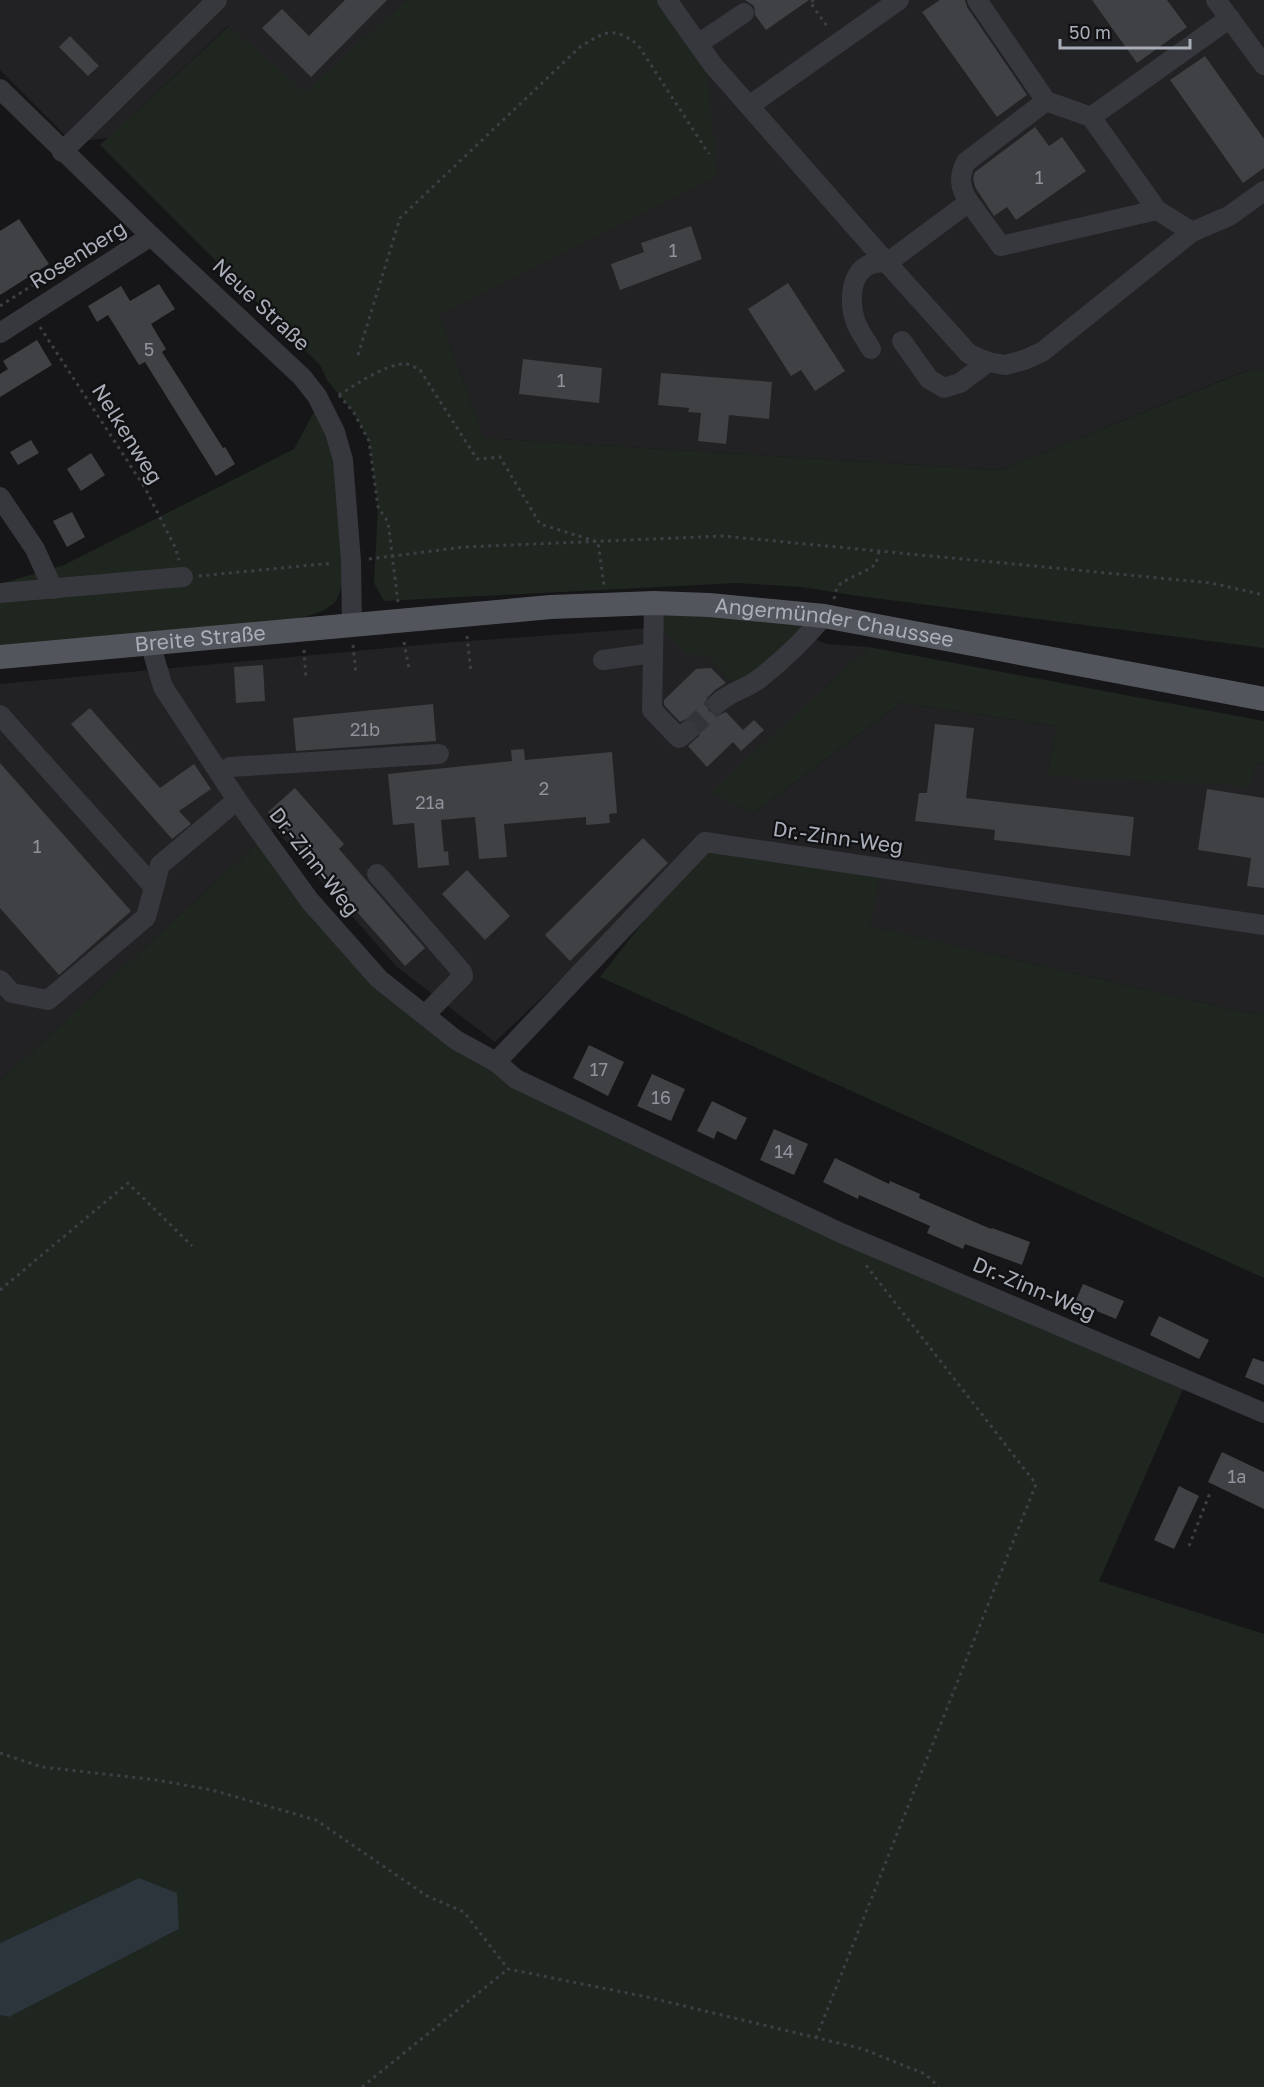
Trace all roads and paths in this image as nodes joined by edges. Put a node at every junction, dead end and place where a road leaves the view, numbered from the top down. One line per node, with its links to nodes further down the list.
1 (217, 0): 16 (street)
2 (667, 0): 10 (street)
3 (814, 0): 9 (path)
4 (898, 0): 9 (street)
5 (977, 0): 13 (street)
6 (1216, 0): 8 (street)
7 (744, 13): 10 (street)
8 (1230, 18): 11 (street); 15 (street)
9 (839, 43): 14 (street)
10 (698, 44): 14 (street)
11 (1264, 65)
12 (0, 89): 16 (street, Neue Straße)
13 (1046, 101): 15 (street); 19 (street)
14 (749, 106): 23 (street)
15 (1091, 117): 20 (street)
16 (62, 152): 22 (street, Neue Straße)
17 (708, 154): 28 (path)
18 (1264, 191): 21 (street)
19 (969, 202): 20 (street); 23 (street)
20 (1157, 210): 21 (street)
21 (1192, 232): 29 (street)
22 (151, 236): 24 (street, Rosenberg); 34 (street, Neue Straße)
23 (887, 263): 27 (street); 29 (street)
24 (31, 313): 25 (street, Rosenberg); 35 (path, Nelkenweg)
25 (0, 333)
26 (902, 341): 29 (street)
27 (871, 349)
28 (358, 355)
29 (988, 363)
30 (339, 395): 32 (path)
31 (0, 497): 36 (street)
32 (598, 542): 33 (path); 34 (path); 40 (path)
33 (879, 551): 38 (path); 41 (path)
34 (351, 561): 35 (path); 43 (street, Neue Straße)
35 (183, 577): 36 (street)
36 (53, 589): 37 (street)
37 (0, 593)
38 (1264, 595)
39 (654, 603): 40 (main road, Angermünder Chaussee); 41 (main road, Angermünder Chaussee); 46 (street)
40 (607, 605): 42 (main road, Angermünder Chaussee)
41 (824, 616): 51 (main road, Angermünder Chaussee); 52 (street)
42 (401, 622): 43 (main road, Breite Straße)
43 (353, 635): 44 (main road, Breite Straße); 49 (path)
44 (150, 643): 47 (main road, Breite Straße); 56 (street, Dr.-Zinn-Weg)
45 (303, 648): 50 (path)
46 (653, 653): 48 (street); 54 (street)
47 (0, 657)
48 (603, 660)
49 (356, 674)
50 (306, 679)
51 (1264, 699)
52 (718, 703)
53 (0, 715): 59 (street)
54 (688, 731)
55 (439, 753): 56 (street)
56 (220, 774): 57 (street, Dr.-Zinn-Weg)
57 (237, 800): 59 (street); 62 (street, Dr.-Zinn-Weg)
58 (377, 874): 62 (street)
59 (154, 887): 61 (street)
60 (1264, 925): 63 (street, Dr.-Zinn-Weg)
61 (0, 980)
62 (425, 1015): 63 (street, Dr.-Zinn-Weg)
63 (496, 1062): 67 (street, Dr.-Zinn-Weg)
64 (192, 1246): 66 (path)
65 (863, 1261): 72 (path)
66 (0, 1290)
67 (1264, 1413)
68 (1210, 1493): 69 (path)
69 (1189, 1546)
70 (0, 1753): 71 (path)
71 (508, 1969): 72 (path); 73 (path)
72 (816, 2038): 74 (path)
73 (362, 2087)
74 (939, 2087)

